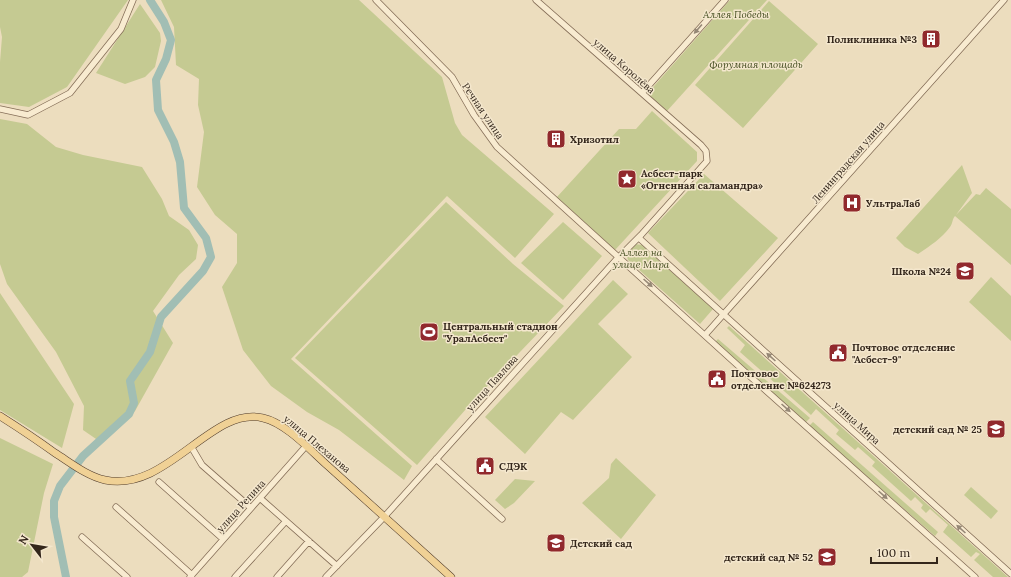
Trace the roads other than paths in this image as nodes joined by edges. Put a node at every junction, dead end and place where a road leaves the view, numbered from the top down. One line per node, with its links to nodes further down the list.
1 (133, 0): 7 (street)
2 (376, 0): 10 (street, Речная улица)
3 (536, 0): 6 (street, улица Королёва)
4 (725, 0): 6 (street, one-way to 6)
5 (1004, 0): 11 (street, Ленинградская улица)
6 (642, 93): 8 (street, улица Королёва)
7 (0, 109)
8 (701, 145): 9 (street, улица Павлова)
9 (638, 238): 10 (street, улица Павлова); 11 (street, улица Мира)
10 (619, 257): 12 (street, one-way to 12); 16 (street, улица Павлова)
11 (724, 314): 12 (street, Ленинградская улица); 28 (street, улица Мира, one-way to 11)
12 (705, 335): 35 (street, one-way to 35)
13 (0, 416): 15 (main road, улица Плеханова)
14 (306, 446): 15 (main road, улица Плеханова); 18 (street, улица Репина); 21 (main road, улица Плеханова)
15 (192, 448): 20 (street)
16 (436, 459): 21 (street, улица Павлова); 22 (street)
17 (159, 482): 25 (street)
18 (261, 499): 20 (street, улица Репина); 23 (street)
19 (116, 507): 29 (street)
20 (251, 508): 25 (street, улица Репина)
21 (384, 516): 27 (street, улица Павлова); 34 (main road, улица Плеханова)
22 (502, 519)
23 (286, 520): 26 (street); 31 (street)
24 (82, 537): 30 (street)
25 (223, 539): 29 (street, улица Репина)
26 (309, 541): 27 (street); 32 (street)
27 (337, 566): 33 (street, улица Павлова)
28 (1011, 574)
29 (191, 576)
30 (127, 577)
31 (235, 577)
32 (277, 577)
33 (326, 577)
34 (450, 577)
35 (975, 577)

